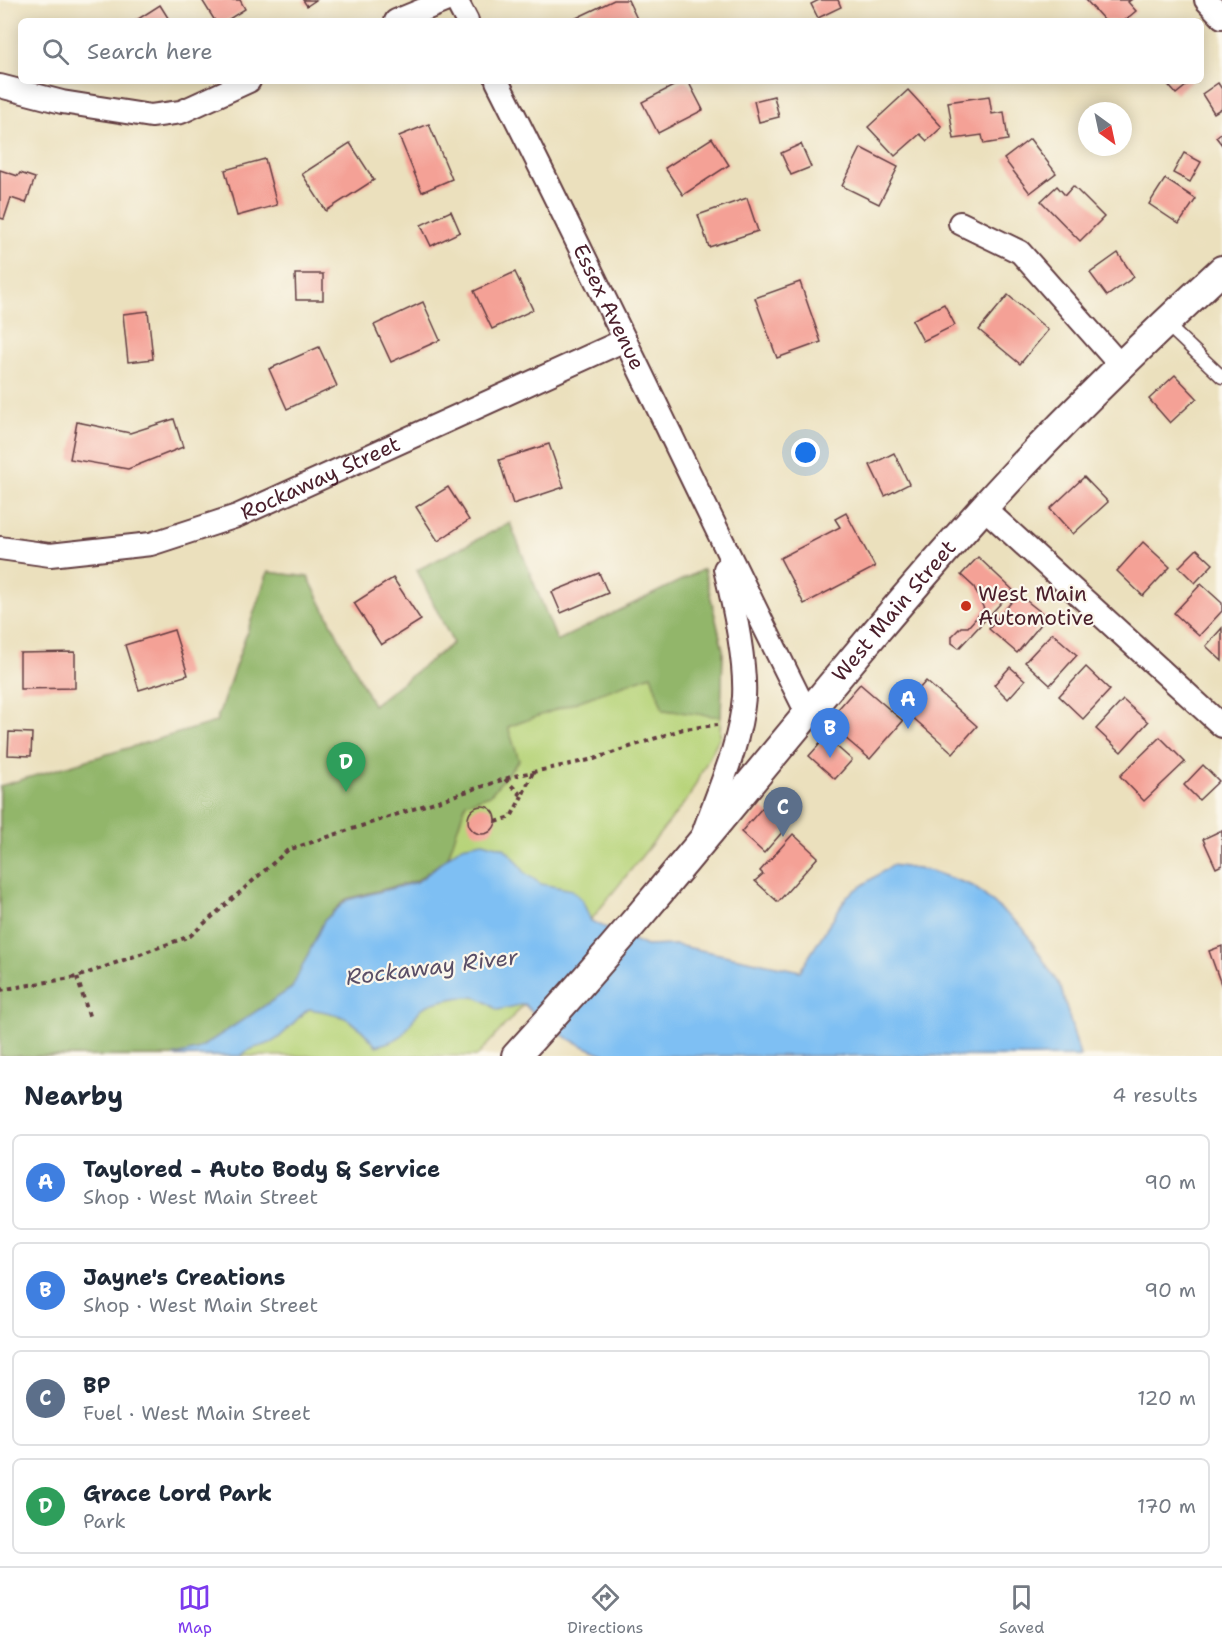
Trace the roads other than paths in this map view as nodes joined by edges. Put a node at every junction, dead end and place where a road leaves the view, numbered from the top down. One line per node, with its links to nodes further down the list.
1 (447, 0): 5 (street)
2 (456, 0): 6 (street)
3 (1206, 0): 4 (street)
4 (1222, 17)
5 (403, 18)
6 (465, 18)
7 (242, 84): 9 (street)
8 (498, 84): 13 (street, Essex Avenue)
9 (0, 86)
10 (960, 223): 14 (street)
11 (1222, 270): 12 (street, West Main Street)
12 (1165, 323): 14 (street, West Main Street); 15 (lane)
13 (625, 340): 17 (street, Essex Avenue); 18 (street, Rockaway Street)
14 (1120, 365): 16 (street, West Main Street)
15 (1222, 376)
16 (984, 508): 19 (street, West Main Street); 20 (street)
17 (717, 533): 19 (street, Essex Avenue); 21 (street, Essex Avenue)
18 (0, 548)
19 (807, 713): 21 (street, West Main Street)
20 (1222, 726)
21 (698, 847): 22 (street, West Main Street)
22 (516, 1056)

